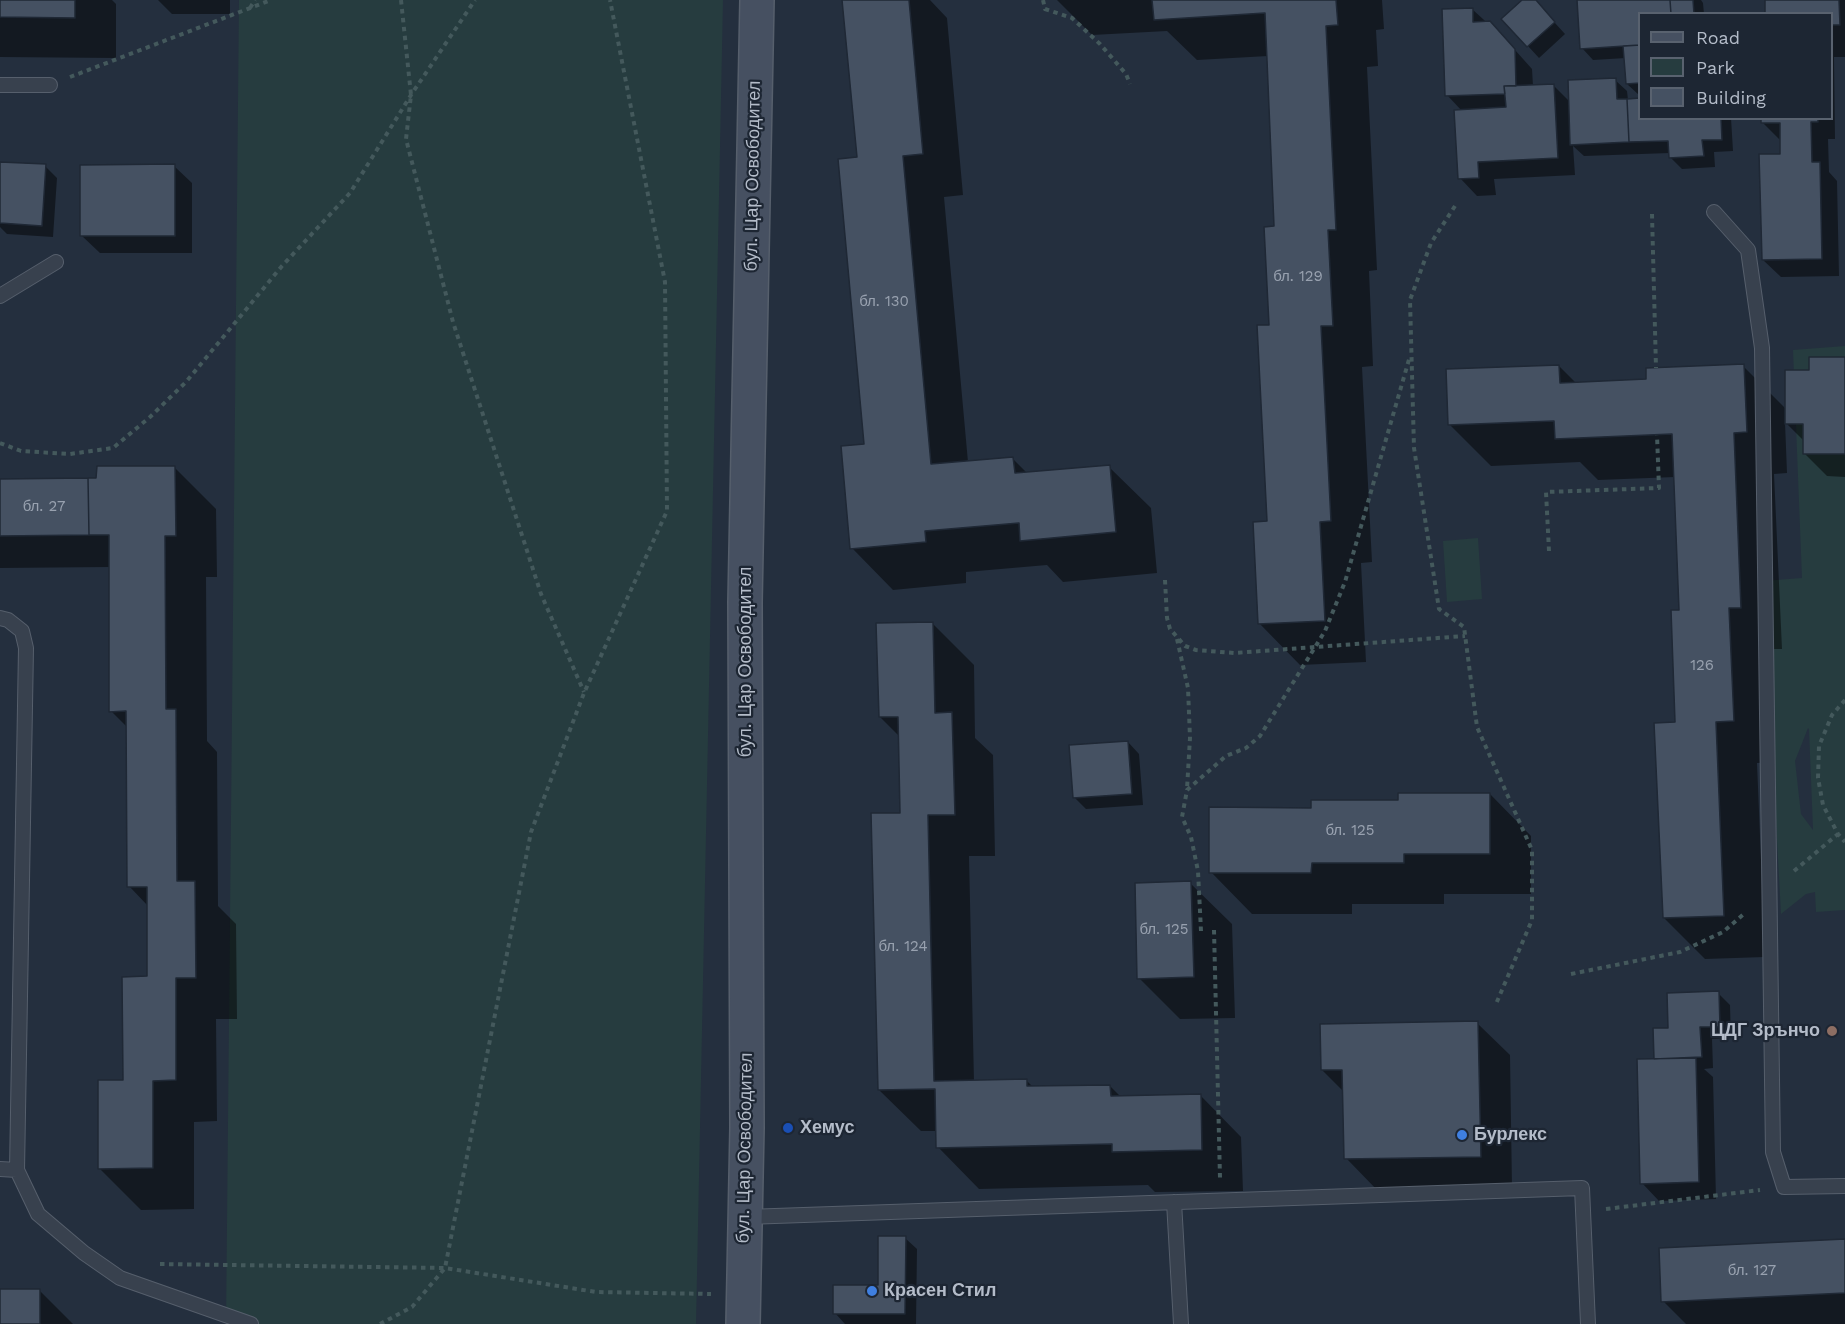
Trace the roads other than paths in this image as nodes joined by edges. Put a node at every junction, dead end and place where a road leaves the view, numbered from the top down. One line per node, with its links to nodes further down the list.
1 (757, 0): 12 (main road, бул. Цар Освободител)
2 (0, 85): 3 (lane)
3 (50, 85)
4 (1714, 212): 10 (lane)
5 (56, 262): 6 (lane)
6 (0, 296)
7 (0, 618): 9 (lane)
8 (0, 1169): 9 (lane)
9 (17, 1170): 14 (lane)
10 (1845, 1186)
11 (1174, 1202): 12 (lane); 15 (lane); 16 (lane)
12 (746, 1216): 13 (main road, бул. Цар Освободител)
13 (743, 1310)
14 (251, 1324)
15 (1181, 1324)
16 (1588, 1324)

